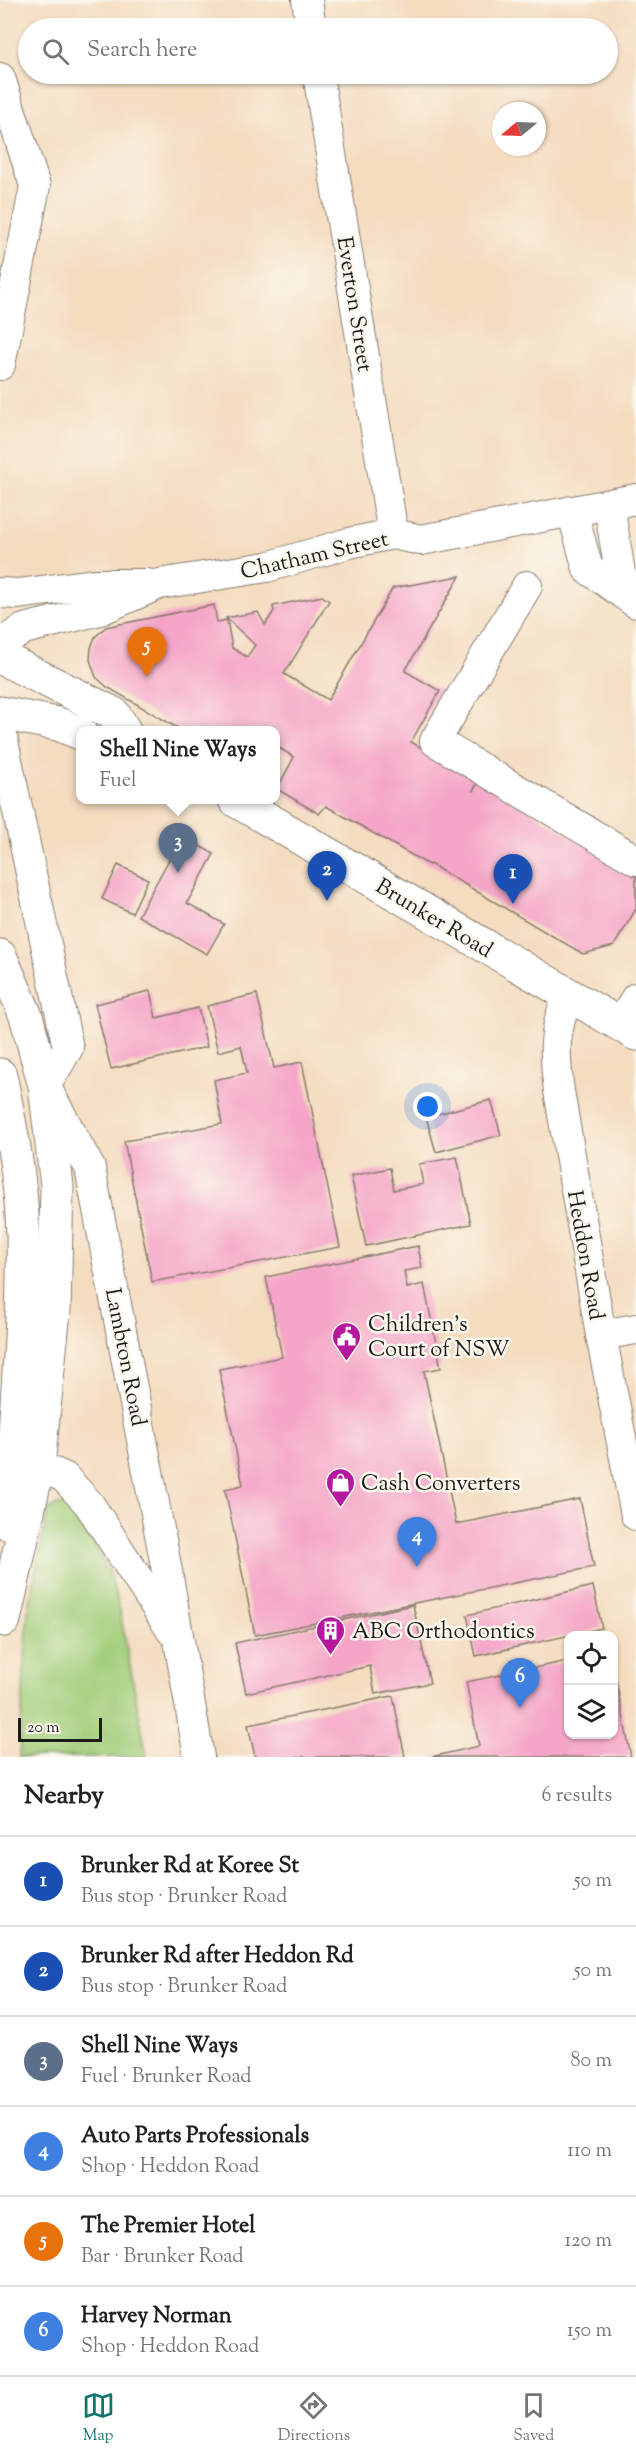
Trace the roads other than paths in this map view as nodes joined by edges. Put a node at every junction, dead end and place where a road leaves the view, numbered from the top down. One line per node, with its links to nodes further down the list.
1 (306, 0): 2 (street)
2 (309, 18)
3 (0, 78): 5 (street)
4 (320, 84): 8 (street, Everton Street)
5 (0, 365)
6 (622, 502): 7 (street, Chatham Street); 12 (street)
7 (572, 511): 8 (street, Chatham Street); 12 (street)
8 (393, 534): 9 (street, Chatham Street)
9 (159, 584): 11 (street); 13 (street, Chatham Street)
10 (527, 586): 20 (street)
11 (0, 593)
12 (636, 603)
13 (0, 644)
14 (0, 657): 16 (main road)
15 (0, 713): 18 (main road)
16 (122, 726)
17 (0, 727): 25 (street)
18 (76, 732)
19 (242, 804): 22 (main road, Brunker Road)
20 (636, 860)
21 (0, 956): 25 (main road, Lambton Road)
22 (568, 996): 23 (main road, Brunker Road); 27 (street, Heddon Road)
23 (631, 1019)
24 (0, 1076): 28 (main road, Lambton Road)
25 (45, 1086): 28 (main road, Lambton Road); 31 (street, Lambton Road)
26 (636, 1329): 27 (street)
27 (601, 1335): 29 (street, Heddon Road)
28 (17, 1462): 30 (main road, Lambton Road); 31 (street, Lambton Road)
29 (636, 1515)
30 (2, 1634)
31 (177, 1639): 32 (street, Lambton Road)
32 (199, 1757)

